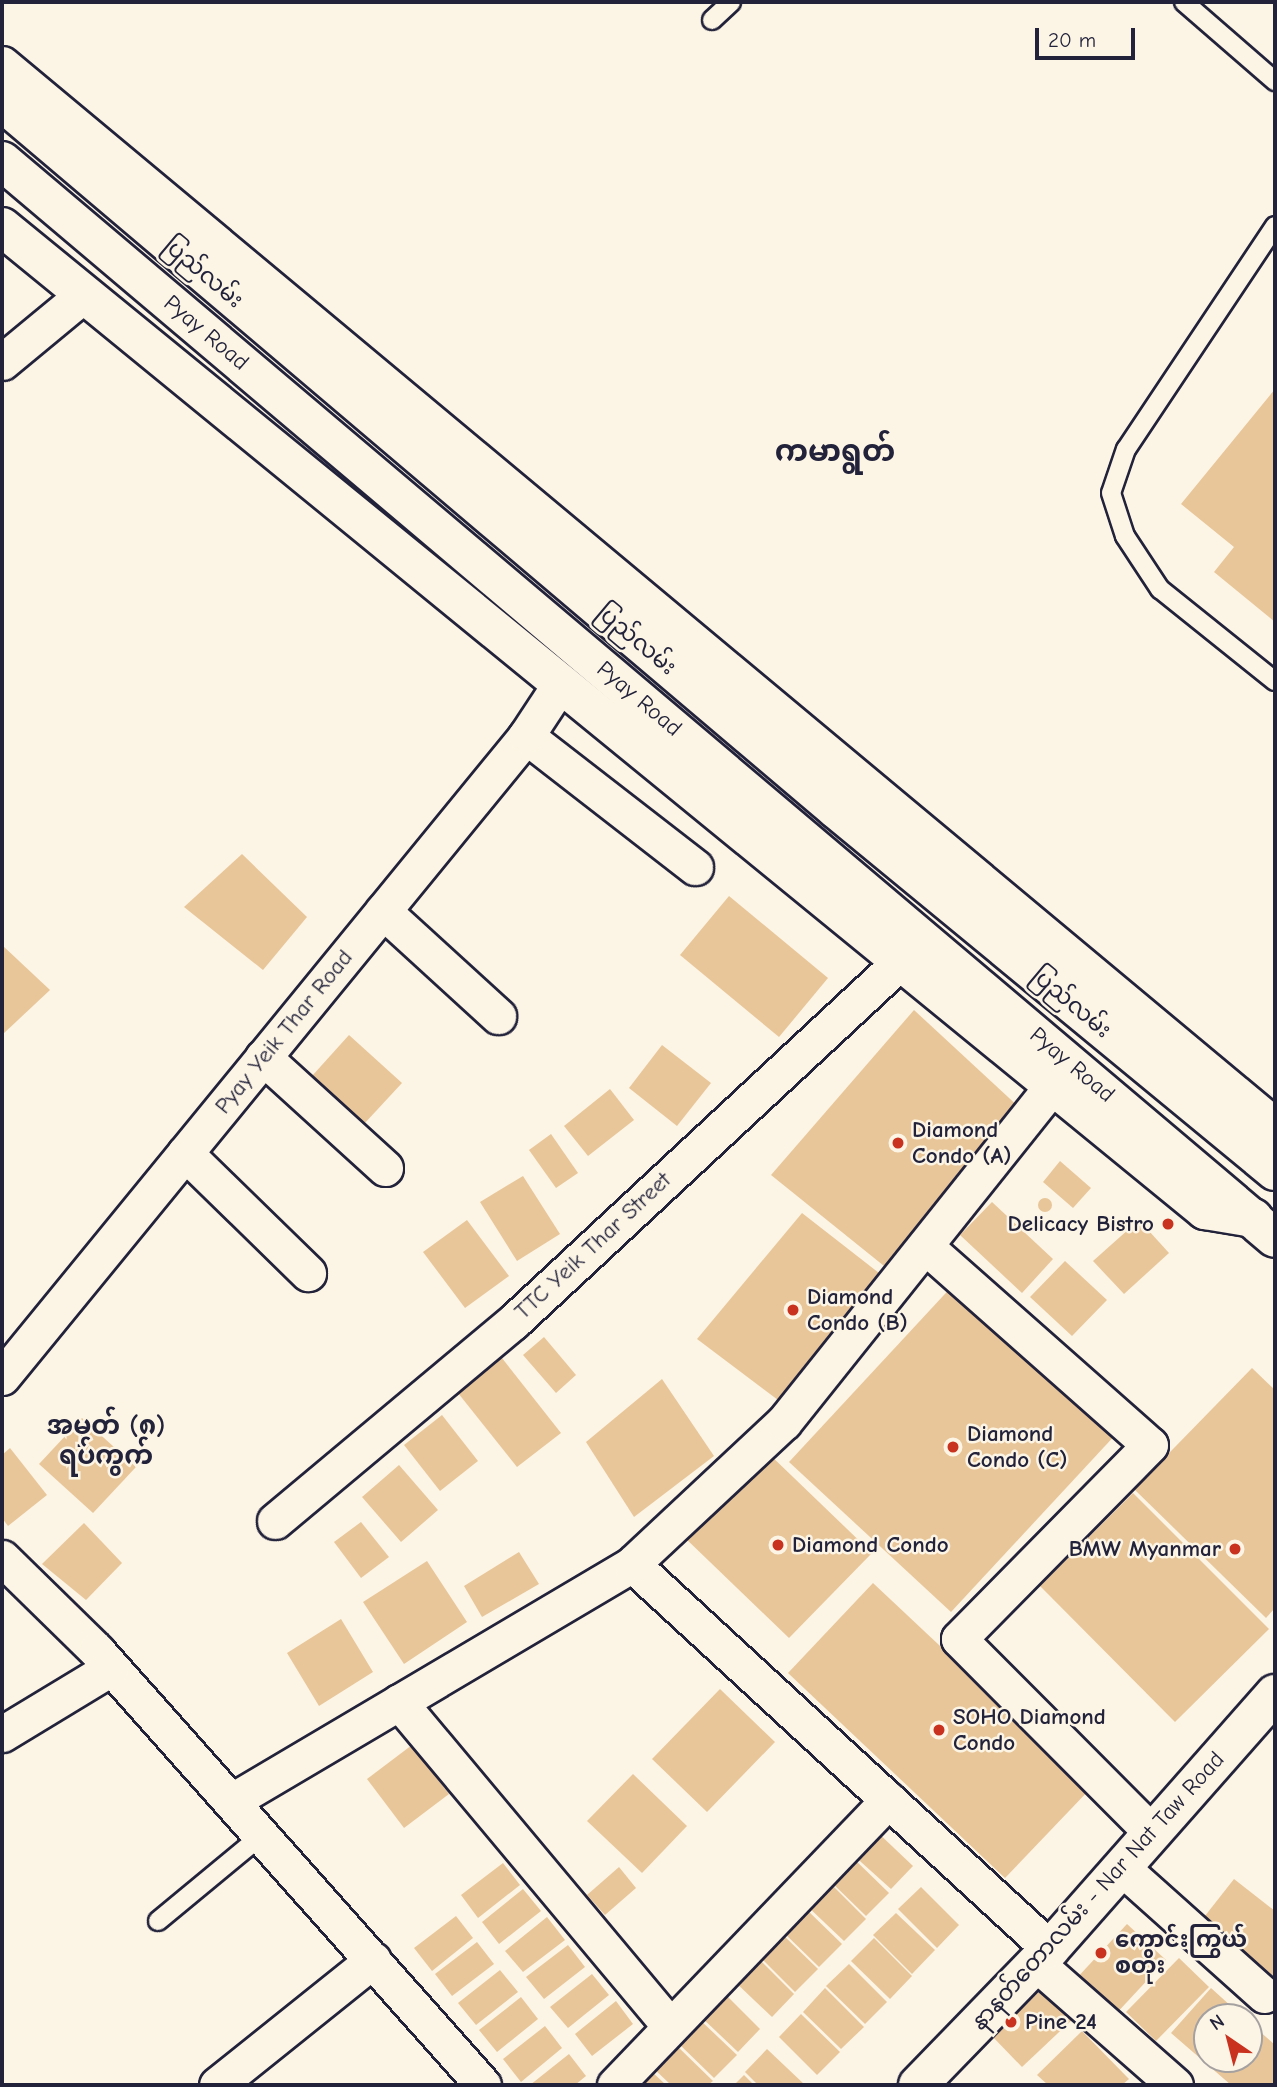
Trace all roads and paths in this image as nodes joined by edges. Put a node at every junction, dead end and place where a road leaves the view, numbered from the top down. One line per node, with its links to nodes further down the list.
1 (731, 2): 3 (lane)
2 (1184, 2): 5 (lane)
3 (712, 20)
4 (2, 66): 21 (main road, ပြည်လမ်း)
5 (1275, 81)
6 (2, 102): 24 (main road, ပြည်လမ်း)
7 (2, 161): 25 (main road, Pyay Road)
8 (1275, 226): 12 (lane)
9 (2, 227): 10 (main road)
10 (83, 295): 11 (street); 13 (main road)
11 (2, 362)
12 (1275, 681)
13 (561, 683): 14 (street, Pyay Yeik Thar Road); 17 (main road)
14 (526, 736): 15 (street); 16 (street, Pyay Yeik Thar Road)
15 (695, 867)
16 (383, 911): 18 (street); 19 (street, Pyay Yeik Thar Road)
17 (901, 960): 20 (main road); 29 (street, TTC Yeik Thar Street)
18 (498, 1016)
19 (263, 1057): 22 (street, Pyay Yeik Thar Road); 23 (street)
20 (1054, 1084): 25 (main road); 26 (street)
21 (1275, 1128)
22 (185, 1153): 27 (street); 28 (street, Pyay Yeik Thar Road)
23 (385, 1168)
24 (1275, 1171)
25 (1264, 1228)
26 (925, 1246): 31 (street); 38 (street)
27 (308, 1273)
28 (2, 1377)
29 (275, 1521)
30 (2, 1558): 32 (street)
31 (632, 1564): 34 (street); 36 (street)
32 (111, 1668): 35 (street); 37 (street)
33 (1275, 1694): 38 (main road, နာနတ်တောလမ်း - Nar Nat Taw Road)
34 (399, 1702): 37 (street); 45 (street)
35 (2, 1734)
36 (888, 1800): 42 (street); 45 (street)
37 (232, 1801): 39 (street)
38 (1152, 1833): 40 (main road, နာနတ်တောလမ်း - Nar Nat Taw Road)
39 (262, 1835): 41 (lane); 43 (street)
40 (1122, 1867): 42 (main road, နာနတ်တောလမ်း - Nar Nat Taw Road); 44 (street)
41 (158, 1921)
42 (1043, 1956): 49 (main road, နာနတ်တောလမ်း - Nar Nat Taw Road); 50 (street)
43 (373, 1960): 46 (street); 47 (street)
44 (1264, 1995)
45 (670, 2026): 48 (street)
46 (218, 2085)
47 (482, 2085)
48 (615, 2085)
49 (918, 2085)
50 (1175, 2085)

